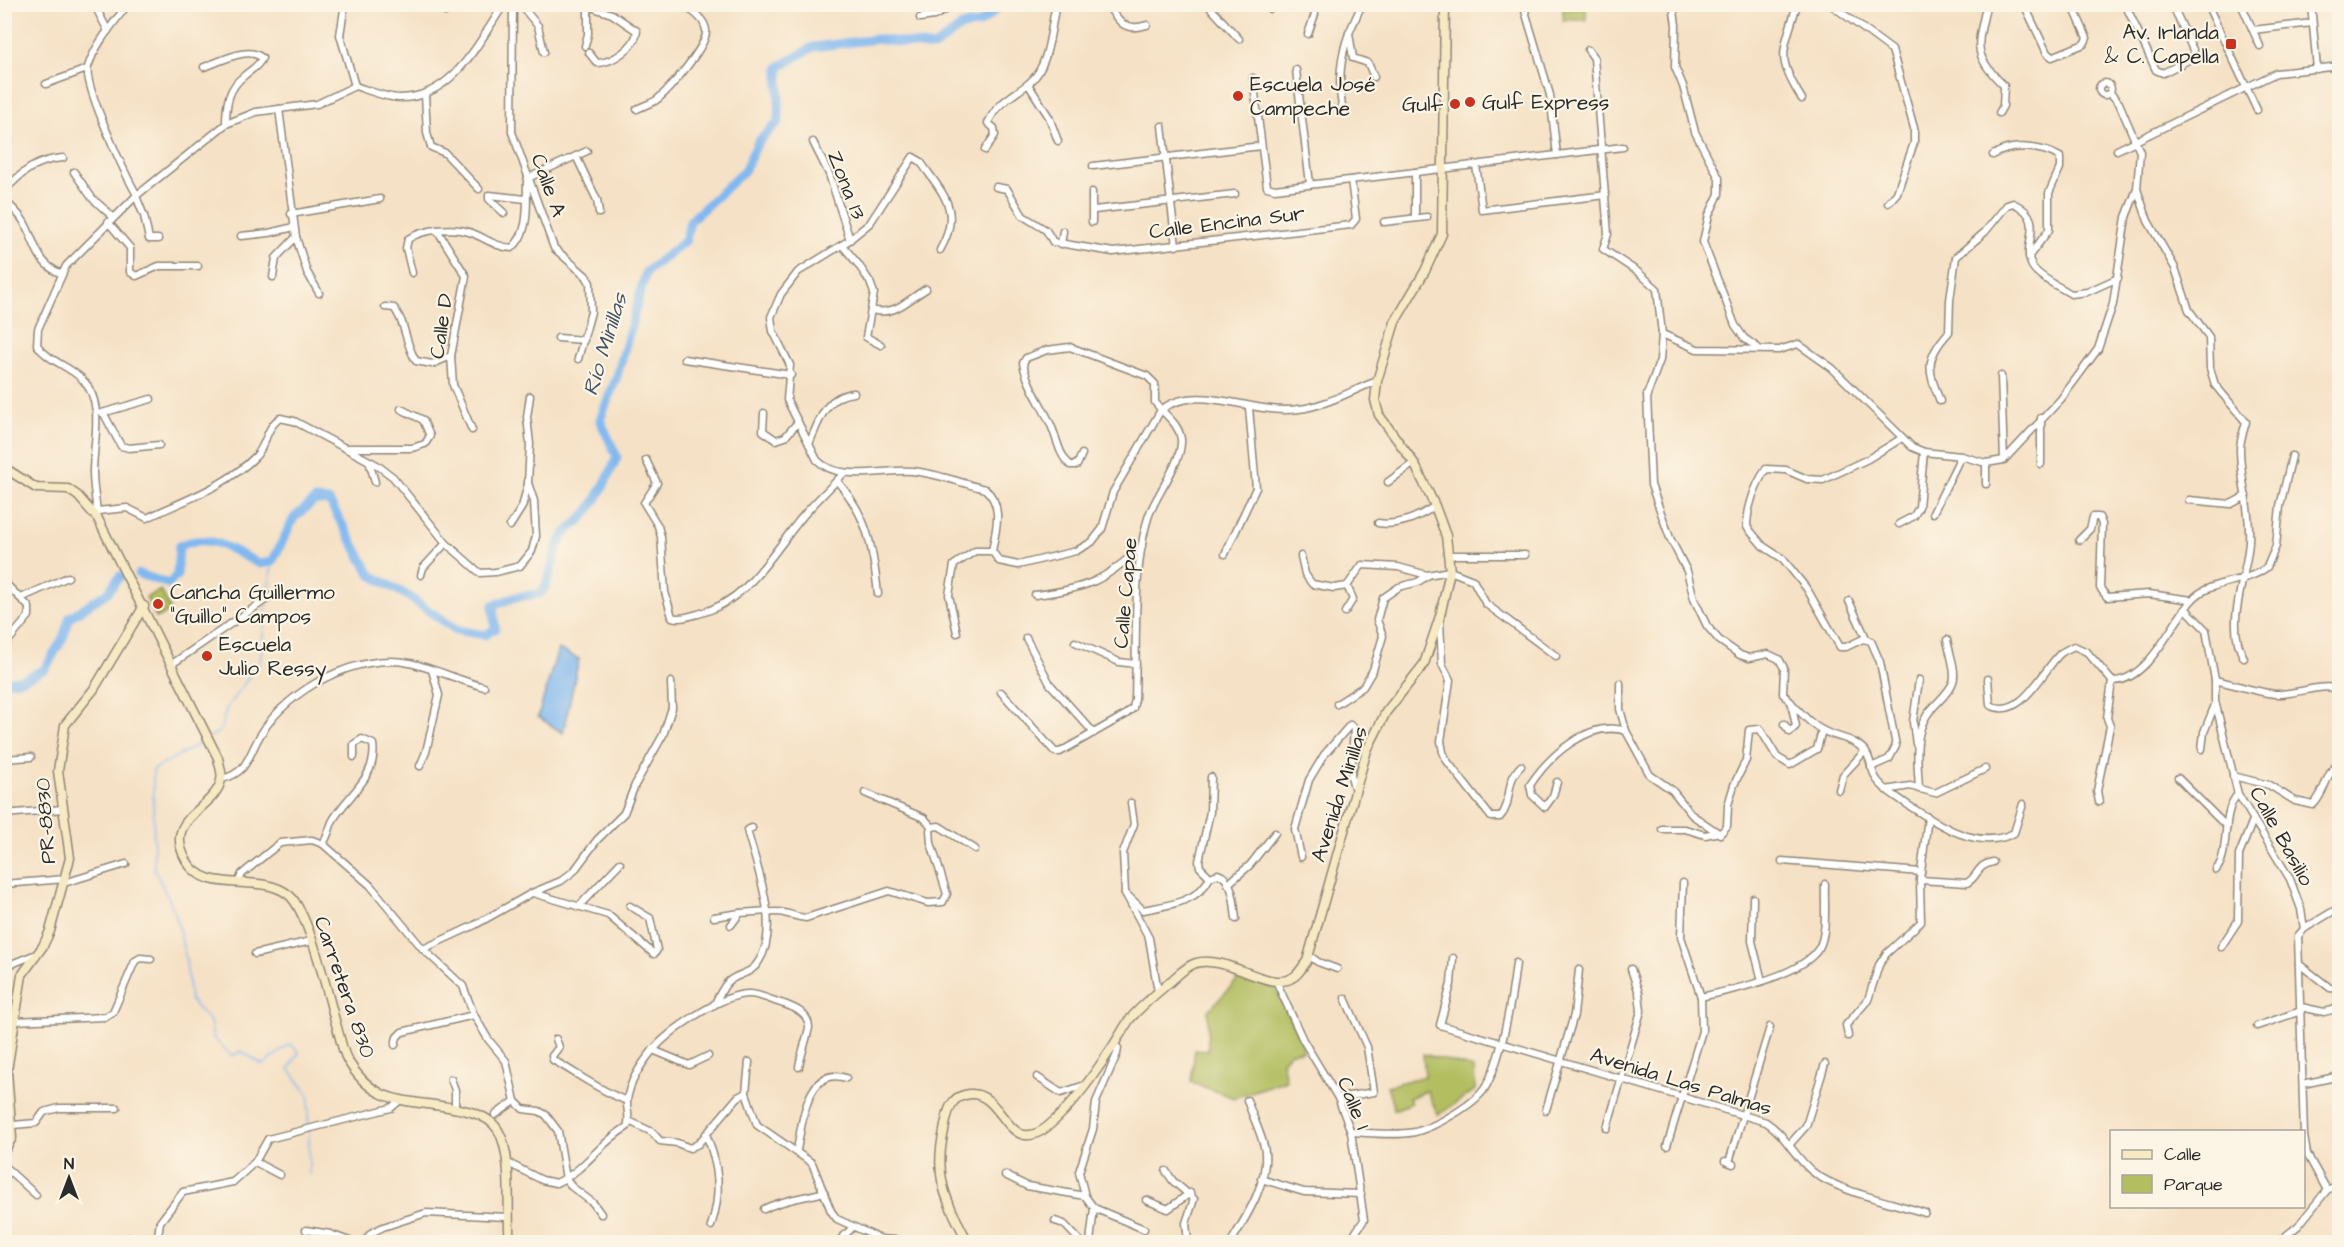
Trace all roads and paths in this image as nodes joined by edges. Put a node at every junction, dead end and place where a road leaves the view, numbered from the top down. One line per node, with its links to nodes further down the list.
1 (94, 4): 35 (street)
2 (128, 4): 35 (street)
3 (345, 4): 53 (street)
4 (451, 4): 30 (street)
5 (493, 4): 29 (street)
6 (511, 4): 29 (street); 86 (street, Calle A)
7 (520, 4): 42 (street)
8 (680, 4): 59 (street)
9 (956, 4): 31 (street)
10 (1056, 4): 52 (street)
11 (1107, 4): 33 (street)
12 (1207, 4): 38 (street)
13 (1313, 4): 37 (street)
14 (1362, 4): 36 (street)
15 (1445, 4): 83 (street, Avenida Minillas)
16 (1523, 4): 76 (street)
17 (1672, 4): 136 (street)
18 (1797, 4): 57 (street)
19 (1830, 4): 101 (street)
20 (2024, 4): 21 (street)
21 (2072, 4)
22 (2125, 4): 23 (street)
23 (2172, 4)
24 (2207, 4): 54 (street)
25 (2241, 4): 34 (street)
26 (2311, 4): 32 (street)
27 (1986, 5): 62 (street)
28 (585, 6): 39 (street); 43 (street)
29 (501, 9): 56 (street)
30 (445, 12)
31 (920, 18)
32 (2312, 23): 34 (street); 47 (street)
33 (1147, 25)
34 (2253, 30): 40 (street)
35 (108, 31): 46 (street)
36 (1349, 33): 49 (street); 58 (street)
37 (1308, 34)
38 (1239, 39)
39 (585, 46)
40 (2260, 46)
41 (1588, 51): 72 (street)
42 (544, 52)
43 (589, 53)
44 (2340, 66): 47 (street)
45 (204, 68): 63 (street)
46 (87, 69): 51 (street); 96 (street)
47 (2317, 69): 54 (street)
48 (1296, 70): 88 (street)
49 (1374, 77)
50 (1253, 78): 69 (street)
51 (46, 84)
52 (1028, 84): 67 (street); 71 (street)
53 (354, 86): 56 (street); 60 (street)
54 (2246, 87): 61 (street); 66 (street)
55 (2110, 93): 66 (street)
56 (425, 95): 90 (street)
57 (1802, 99)
58 (1342, 107)
59 (637, 109)
60 (279, 110): 63 (street); 105 (street)
61 (2257, 110)
62 (1999, 113)
63 (226, 124): 96 (street)
64 (1162, 126): 80 (street)
65 (4, 137): 75 (street)
66 (2136, 139): 73 (street); 91 (street)
67 (1058, 141)
68 (813, 142): 117 (street, Zona 13)
69 (1261, 146): 80 (street); 88 (street)
70 (1623, 147): 72 (street)
71 (985, 150)
72 (1602, 150): 76 (street); 95 (street)
73 (2117, 150)
74 (587, 151): 78 (street)
75 (4, 154)
76 (1557, 155): 81 (street)
77 (1993, 155): 122 (street)
78 (576, 156): 86 (street); 104 (street)
79 (63, 158): 92 (street)
80 (1165, 158): 82 (street); 100 (street)
81 (1476, 165): 83 (street); 95 (street)
82 (1093, 166)
83 (1444, 169): 85 (street); 142 (street, Avenida Minillas)
84 (74, 172): 108 (street)
85 (1414, 172): 87 (street); 107 (street)
86 (528, 177): 98 (street); 134 (street, Calle A)
87 (1351, 180): 88 (street); 120 (street, Calle Encina Sur)
88 (1310, 184)
89 (996, 187): 118 (street)
90 (479, 189)
91 (2137, 189): 127 (street); 177 (street)
92 (4, 191)
93 (1092, 192): 102 (street)
94 (1235, 194): 100 (street)
95 (1606, 195): 132 (street)
96 (136, 196): 108 (street); 116 (street)
97 (380, 199): 105 (street)
98 (526, 199): 103 (street); 112 (street)
99 (4, 200): 125 (street)
100 (1171, 201): 102 (street); 120 (street)
101 (1888, 203)
102 (1094, 210): 109 (street)
103 (504, 213)
104 (599, 213)
105 (291, 214): 111 (street)
106 (1427, 217): 107 (street)
107 (1415, 218): 110 (street)
108 (111, 220): 123 (street); 125 (street)
109 (1092, 222)
110 (1384, 222)
111 (294, 227): 114 (street); 115 (street)
112 (437, 230): 124 (street); 137 (street, Calle D)
113 (1063, 231): 118 (street)
114 (241, 236)
115 (296, 237): 126 (street); 129 (street)
116 (158, 239)
117 (850, 240): 119 (street); 121 (street)
118 (1061, 244): 120 (street, Calle Encina Sur)
119 (842, 245): 131 (street); 140 (street)
120 (1176, 246)
121 (940, 250)
122 (2029, 256): 127 (street); 146 (street)
123 (198, 266)
124 (412, 273)
125 (62, 274): 148 (street)
126 (273, 277)
127 (2118, 278): 153 (street)
128 (926, 289): 131 (street)
129 (319, 293)
130 (385, 307): 137 (street)
131 (871, 310): 135 (street)
132 (1662, 334): 136 (street); 233 (street)
133 (558, 338): 134 (street)
134 (584, 340): 138 (street, Calle A)
135 (881, 345)
136 (1758, 348): 156 (street)
137 (451, 356): 155 (street, Calle D)
138 (578, 359)
139 (684, 359): 140 (street)
140 (791, 375): 154 (street)
141 (2001, 376): 164 (street)
142 (1377, 381): 147 (street); 167 (street, Avenida Minillas)
143 (854, 393): 157 (street)
144 (530, 396): 175 (street)
145 (151, 399): 152 (street)
146 (1940, 401)
147 (1249, 408): 150 (street); 189 (street)
148 (96, 409): 152 (street); 181 (street)
149 (401, 409): 159 (street)
150 (1161, 410): 161 (street); 187 (street, Calle Capae); 188 (street)
151 (764, 413): 154 (street)
152 (104, 414): 158 (street)
153 (2041, 418): 164 (street); 169 (street)
154 (798, 422): 157 (street)
155 (472, 430)
156 (1902, 438): 160 (street); 214 (street)
157 (809, 444): 171 (street)
158 (159, 445)
159 (345, 448): 166 (street); 181 (street)
160 (1924, 452): 162 (street); 183 (street)
161 (1082, 454)
162 (1961, 456): 168 (street); 180 (street)
163 (2292, 456): 197 (street)
164 (2004, 459): 168 (street)
165 (646, 460): 172 (street)
166 (369, 461): 173 (street); 186 (street)
167 (1414, 463): 174 (street); 179 (street, Avenida Minillas)
168 (1986, 463): 176 (street)
169 (2041, 464)
170 (4, 470): 181 (street)
171 (844, 473): 172 (street); 188 (street)
172 (837, 481): 203 (street)
173 (375, 482)
174 (1388, 482)
175 (528, 483): 184 (street); 186 (street)
176 (1986, 484)
177 (2246, 496): 178 (street); 197 (street)
178 (2189, 500)
179 (1435, 506): 182 (street); 190 (street, Avenida Minillas)
180 (1933, 513)
181 (97, 515): 208 (street)
182 (1378, 523)
183 (1899, 524)
184 (510, 526)
185 (2079, 540): 206 (street)
186 (446, 543): 194 (street)
187 (1143, 546): 204 (street); 221 (street, Calle Capae)
188 (992, 551): 212 (street)
189 (1225, 554)
190 (1450, 555): 191 (street); 193 (street, Avenida Minillas)
191 (1525, 555)
192 (1301, 556): 199 (street)
193 (1450, 571): 195 (street); 211 (street, Avenida Minillas); 218 (street)
194 (421, 575)
195 (1427, 575): 199 (street); 234 (street)
196 (68, 577): 205 (street)
197 (2244, 578): 206 (street); 219 (street)
198 (4, 582): 200 (street)
199 (1347, 586): 210 (street)
200 (10, 587): 202 (street); 205 (street)
201 (280, 590): 220 (street)
202 (4, 593)
203 (878, 594)
204 (1035, 595)
205 (21, 598): 217 (street)
206 (2192, 600): 209 (street)
207 (1849, 602): 214 (street)
208 (144, 606): 220 (street); 264 (street, PR-8830 / PR-8830)
209 (2186, 609): 225 (street, Calle Basilio); 226 (street)
210 (1345, 612)
211 (1440, 616): 247 (street); 258 (street, Avenida Minillas)
212 (957, 633)
213 (1026, 638): 238 (street)
214 (1866, 638): 248 (street)
215 (1947, 640): 239 (street)
216 (1075, 642): 221 (street)
217 (5, 645)
218 (1556, 656)
219 (2244, 658)
220 (172, 664): 253 (street)
221 (1136, 664): 238 (street, Calle Capae)
222 (432, 670): 229 (street); 246 (street); 253 (street)
223 (1988, 679): 226 (street)
224 (1919, 680): 239 (street)
225 (2215, 680): 230 (street); 232 (street, Calle Basilio)
226 (2112, 681): 261 (street)
227 (671, 682): 291 (street)
228 (1620, 683): 237 (street)
229 (484, 687)
230 (2340, 689)
231 (1001, 692): 238 (street, Calle Capae)
232 (2215, 701): 240 (street); 250 (street, Calle Basilio)
233 (1791, 702): 235 (street); 236 (street)
234 (1338, 704)
235 (1784, 724)
236 (1822, 730): 241 (street); 273 (street)
237 (1626, 731): 254 (street); 273 (street)
238 (1094, 733)
239 (1917, 749): 255 (street)
240 (2202, 750)
241 (1865, 751): 248 (street); 256 (street)
242 (354, 756): 274 (street)
243 (31, 757): 244 (street)
244 (4, 759)
245 (2340, 761): 250 (street)
246 (420, 766)
247 (1521, 766)
248 (1871, 767): 257 (street)
249 (1985, 769): 255 (street)
250 (2233, 776): 260 (street, Calle Basilio)
251 (1211, 777): 283 (street)
252 (2178, 778): 269 (street)
253 (222, 779): 286 (street, Carretera 830)
254 (1557, 782)
255 (1919, 789): 257 (street)
256 (1839, 790)
257 (1886, 790): 266 (street)
258 (1355, 791): 276 (street); 308 (street, Avenida Minillas)
259 (865, 793): 268 (street)
260 (2238, 794): 267 (street, Calle Basilio); 269 (street)
261 (2099, 802)
262 (1131, 803): 292 (street)
263 (2023, 804): 266 (street)
264 (63, 809): 265 (street); 285 (street, PR-8830 / PR-8830)
265 (4, 813)
266 (1928, 817): 282 (street)
267 (2253, 820): 302 (street, Calle Basilio); 304 (street)
268 (932, 826): 275 (street); 298 (street)
269 (2227, 827): 281 (street)
270 (752, 828): 298 (street)
271 (1662, 829): 273 (street)
272 (1275, 833): 289 (street)
273 (1715, 833)
274 (323, 844): 286 (street); 305 (street)
275 (975, 849)
276 (1301, 857)
277 (1782, 861): 282 (street)
278 (1993, 861): 284 (street)
279 (620, 863): 295 (street)
280 (126, 864): 285 (street)
281 (2216, 870)
282 (1921, 872): 284 (street)
283 (1210, 877): 289 (street); 292 (street)
284 (1920, 880): 330 (street)
285 (65, 881): 288 (street); 307 (street, PR-8830 / PR-8830)
286 (239, 881): 303 (street, Carretera 830)
287 (1683, 883): 321 (street)
288 (4, 884)
289 (1228, 884): 300 (street)
290 (1826, 884): 317 (street)
291 (532, 893): 295 (street); 305 (street)
292 (1125, 893): 320 (street)
293 (1753, 898): 317 (street)
294 (630, 906): 295 (street)
295 (578, 907)
296 (2340, 907): 302 (street)
297 (740, 912): 298 (street); 299 (street); 301 (street)
298 (768, 912): 323 (street)
299 (714, 917)
300 (1236, 919)
301 (731, 924)
302 (2304, 929): 312 (street, Calle Basilio)
303 (311, 941): 306 (street); 352 (street, Carretera 830)
304 (2222, 946)
305 (423, 949): 326 (street)
306 (255, 954)
307 (34, 955): 313 (street); 327 (street, PR-8830 / PR-8830)
308 (1308, 955): 314 (street); 318 (street, Avenida Minillas)
309 (1453, 958): 332 (street, Avenida Las Palmas)
310 (151, 959): 327 (street)
311 (1516, 963): 332 (street)
312 (2299, 964): 319 (street); 325 (street, Calle Basilio)
313 (4, 967)
314 (1337, 969)
315 (1631, 969): 345 (street)
316 (1579, 970): 337 (street)
317 (1762, 981): 321 (street)
318 (1277, 983): 320 (street); 350 (street, Calle 1)
319 (2340, 988)
320 (1158, 992): 334 (street)
321 (1701, 997): 349 (street)
322 (1345, 998): 350 (street)
323 (714, 1006): 335 (street); 340 (street)
324 (2340, 1008): 325 (street)
325 (2301, 1009): 328 (street); 346 (street, Calle Basilio)
326 (474, 1015): 333 (street); 353 (street)
327 (14, 1021): 361 (street, PR-8830 / PR-8830)
328 (2257, 1026)
329 (1770, 1027): 359 (street)
330 (1848, 1036)
331 (555, 1039): 354 (street)
332 (1500, 1042): 337 (street, Avenida Las Palmas); 363 (street)
333 (394, 1045)
334 (1114, 1045): 347 (street); 384 (street)
335 (652, 1050): 336 (street); 354 (street)
336 (708, 1056)
337 (1561, 1060): 345 (street, Avenida Las Palmas); 357 (street)
338 (749, 1062): 348 (street)
339 (1825, 1064): 365 (street)
340 (799, 1067)
341 (2340, 1076): 346 (street)
342 (1036, 1077): 347 (street)
343 (846, 1078): 367 (street)
344 (451, 1079): 356 (street)
345 (1622, 1079): 349 (street, Avenida Las Palmas); 362 (street)
346 (2303, 1084): 379 (street, Calle Basilio)
347 (1085, 1085): 404 (street)
348 (746, 1093): 364 (street); 367 (street)
349 (1682, 1097): 359 (street, Avenida Las Palmas); 366 (street)
350 (1338, 1098): 363 (street, Calle 1)
351 (1247, 1100): 377 (street)
352 (399, 1101): 356 (street, Carretera 830); 369 (street)
353 (515, 1101): 358 (street); 376 (street)
354 (627, 1101): 360 (street)
355 (117, 1108): 361 (street)
356 (455, 1109): 370 (street, Carretera 830)
357 (1546, 1110)
358 (495, 1115)
359 (1743, 1115): 365 (street, Avenida Las Palmas); 371 (street)
360 (629, 1121): 364 (street); 376 (street)
361 (13, 1125): 368 (street, PR-8830 / PR-8830)
362 (1607, 1128)
363 (1351, 1132): 382 (street, Calle 1)
364 (706, 1134): 392 (street)
365 (1790, 1144): 388 (street, Avenida Las Palmas)
366 (1667, 1146)
367 (797, 1150): 380 (street)
368 (4, 1151)
369 (255, 1162): 374 (street); 398 (street)
370 (506, 1162): 376 (street); 390 (street, Carretera 830)
371 (1729, 1162)
372 (4, 1166): 383 (street)
373 (1166, 1171): 381 (street)
374 (280, 1175)
375 (1005, 1175): 384 (street)
376 (567, 1179): 389 (street)
377 (1261, 1179): 382 (street); 408 (street)
378 (2340, 1184): 379 (street)
379 (2327, 1190): 410 (street)
380 (824, 1192): 387 (street); 393 (street)
381 (1190, 1193): 385 (street); 407 (street)
382 (1361, 1194): 409 (street, Calle 1)
383 (36, 1195)
384 (1085, 1196): 386 (street)
385 (1146, 1200)
386 (1094, 1208): 394 (street); 406 (street)
387 (764, 1209)
388 (1925, 1213)
389 (601, 1214)
390 (507, 1217): 400 (street); 401 (street, Carretera 830)
391 (1055, 1221): 405 (street)
392 (711, 1226)
393 (853, 1227): 396 (street); 402 (street)
394 (1143, 1228)
395 (306, 1230): 399 (street)
396 (880, 1241): 403 (street)
397 (110, 1242): 398 (street)
398 (155, 1242)
399 (352, 1242)
400 (364, 1242)
401 (510, 1242)
402 (838, 1242)
403 (950, 1242)
404 (968, 1242)
405 (1081, 1242)
406 (1090, 1242)
407 (1188, 1242)
408 (1231, 1242)
409 (1349, 1242)
410 (2278, 1242)

